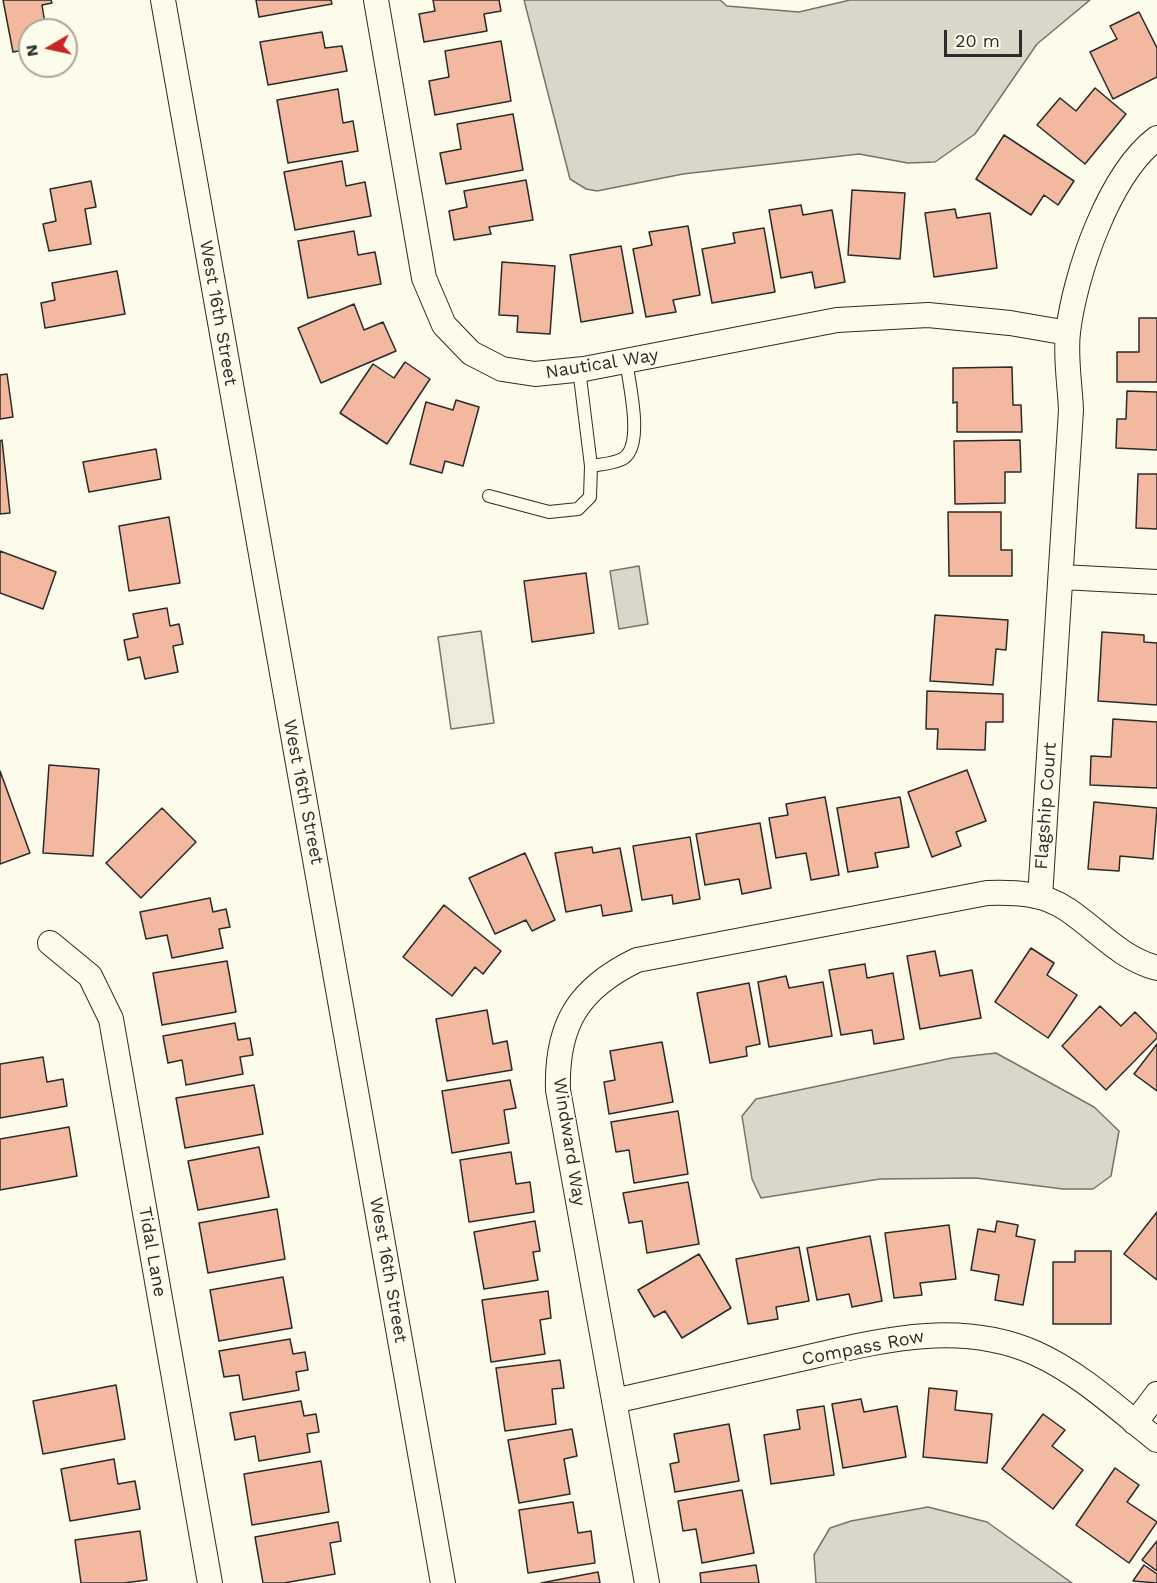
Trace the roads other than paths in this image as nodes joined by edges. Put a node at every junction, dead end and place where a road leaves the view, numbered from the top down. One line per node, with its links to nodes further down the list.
1 (163, 0): 19 (street, West 16th Street)
2 (376, 0): 6 (street, Nautical Way)
3 (1157, 138): 4 (street, Flagship Court)
4 (1068, 333): 5 (street, Nautical Way); 9 (street, Flagship Court)
5 (626, 361): 6 (street, Nautical Way); 7 (lane)
6 (579, 369): 7 (lane)
7 (591, 466): 8 (lane)
8 (489, 496)
9 (1062, 577): 10 (street); 11 (street, Flagship Court)
10 (1157, 582)
11 (1040, 897): 13 (street); 15 (street, Windward Way)
12 (50, 943): 18 (street, Tidal Lane)
13 (1157, 968)
14 (1157, 1394): 16 (street)
15 (614, 1401): 16 (street, Compass Row); 20 (street, Windward Way)
16 (1136, 1423): 17 (street, Compass Row)
17 (1157, 1440)
18 (210, 1583)
19 (443, 1583)
20 (647, 1583)

